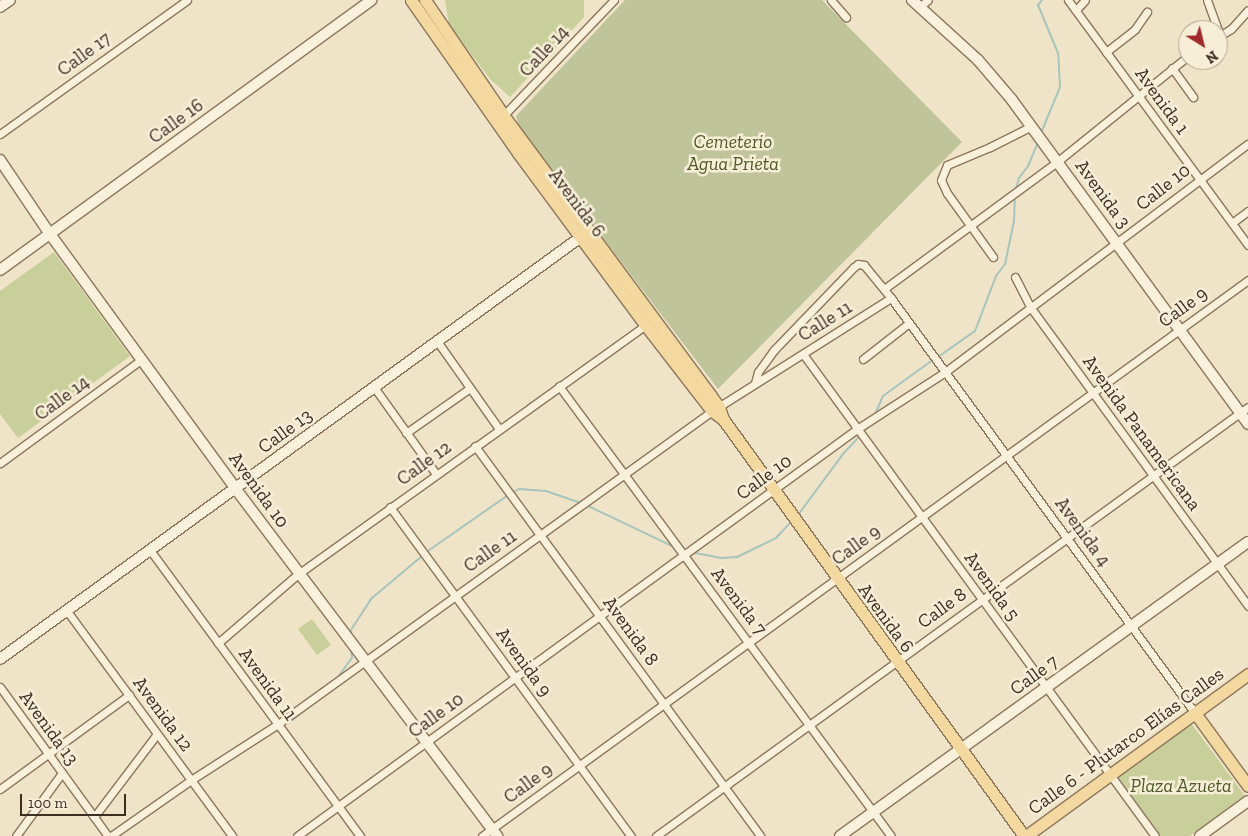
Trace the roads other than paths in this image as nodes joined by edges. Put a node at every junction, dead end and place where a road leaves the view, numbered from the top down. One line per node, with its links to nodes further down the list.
1 (10, 0): 13 (street)
2 (188, 0): 27 (street, Calle 17)
3 (371, 0): 35 (street, Calle 16)
4 (411, 0): 25 (main road, Avenida 6)
5 (425, 0): 25 (main road, Avenida 6)
6 (614, 0): 25 (street, Calle 14)
7 (831, 0): 17 (street)
8 (928, 0): 12 (street)
9 (1068, 0): 14 (street, Avenida 1)
10 (1086, 0): 14 (street)
11 (1207, 0): 18 (street)
12 (915, 3): 26 (street, Avenida 3)
13 (0, 7)
14 (1076, 10): 20 (street, Avenida 1)
15 (1248, 10): 19 (street)
16 (1147, 12): 20 (street)
17 (846, 17)
18 (1214, 20)
19 (1228, 30)
20 (1106, 52): 23 (street, Avenida 1)
21 (1178, 64): 22 (street)
22 (1172, 68): 23 (street); 24 (street)
23 (1138, 96): 30 (street); 31 (street, Avenida 1)
24 (1193, 97)
25 (500, 119): 36 (main road, Avenida 6)
26 (1037, 133): 30 (street, Avenida 3); 34 (street)
27 (0, 134)
28 (1248, 144): 31 (street, Calle 10)
29 (0, 160): 35 (street, Avenida 10)
30 (1058, 161): 34 (street); 37 (street, Avenida 3)
31 (1199, 179): 33 (street, Avenida 1); 37 (street, Calle 10)
32 (1248, 211): 33 (street)
33 (1232, 223): 38 (street, Avenida 1)
34 (971, 224): 39 (street); 43 (street)
35 (50, 234): 40 (street, Calle 16); 51 (street, Avenida 10)
36 (585, 234): 46 (main road, Avenida 6); 49 (street, Calle 13)
37 (1117, 243): 45 (street, Calle 10); 48 (street, Avenida 3)
38 (1248, 245)
39 (993, 257)
40 (0, 270)
41 (1015, 277): 45 (street, Avenida Panamericana)
42 (1248, 280): 48 (street, Calle 9)
43 (884, 289): 44 (street, Avenida 4); 54 (street, Avenida 4)
44 (891, 298): 47 (street, Avenida 4); 50 (street, Calle 11)
45 (1031, 308): 53 (street, Calle 10); 58 (street, Avenida Panamericana)
46 (650, 322): 55 (street, Calle 12); 59 (main road, Avenida 6)
47 (909, 323): 52 (street); 53 (street, Avenida 4)
48 (1179, 330): 58 (street, Calle 9); 60 (street, Avenida 3)
49 (437, 341): 56 (street, Calle 13); 57 (street)
50 (803, 354): 54 (street, Calle 11); 63 (street, Avenida 5)
51 (142, 359): 67 (street, Calle 14); 71 (street, Avenida 10)
52 (863, 359)
53 (943, 370): 63 (street, Calle 10); 66 (street, Avenida 4)
54 (755, 383): 59 (street, Calle 11)
55 (559, 386): 62 (street, Calle 12); 69 (street, Avenida 7)
56 (374, 387): 64 (street); 71 (street, Calle 13)
57 (470, 388): 62 (street); 64 (street)
58 (1093, 393): 66 (street, Calle 9); 70 (street, Avenida Panamericana)
59 (715, 409): 69 (street, Calle 11); 72 (main road, Avenida 6)
60 (1244, 410): 61 (street, Avenida 3); 70 (street, Calle 8)
61 (1248, 424)
62 (499, 429): 65 (street, Calle 12)
63 (857, 429): 72 (street, Calle 10); 74 (street, Avenida 5)
64 (406, 432): 68 (street)
65 (475, 446): 68 (street, Calle 12); 75 (street, Avenida 8)
66 (1006, 456): 74 (street, Calle 9); 76 (street, Avenida 4)
67 (0, 463)
68 (436, 474): 73 (street, Calle 12)
69 (625, 475): 75 (street, Calle 11); 79 (street, Avenida 7)
70 (1153, 476): 76 (street, Calle 8); 80 (street, Avenida Panamericana)
71 (236, 488): 78 (street, Calle 13); 81 (street, Avenida 10)
72 (773, 491): 79 (street, Calle 10); 82 (main road, Avenida 6)
73 (390, 507): 81 (street, Calle 12); 83 (street, Avenida 9)
74 (921, 517): 82 (street, Calle 9); 84 (street, Avenida 5)
75 (541, 536): 83 (street, Calle 11); 87 (street, Avenida 8)
76 (1067, 538): 84 (street, Calle 8); 88 (street, Avenida 4)
77 (1248, 542): 80 (street, Calle 7)
78 (150, 550): 86 (street, Calle 13); 90 (street, Avenida 11)
79 (684, 554): 87 (street, Calle 10); 89 (street, Avenida 7)
80 (1218, 564): 85 (street, Avenida Panamericana); 88 (street, Calle 7)
81 (298, 574): 90 (street, Calle 12); 92 (street, Avenida 10)
82 (836, 579): 89 (street, Calle 9); 93 (main road, Avenida 6)
83 (455, 596): 92 (street, Calle 11); 95 (street, Avenida 9)
84 (982, 600): 93 (street, Calle 8); 97 (street, Avenida 5)
85 (1248, 606)
86 (67, 611): 91 (street, Calle 13); 98 (street, Avenida 12)
87 (599, 616): 95 (street, Calle 10); 99 (street, Avenida 8)
88 (1131, 627): 97 (street, Calle 7); 100 (street, Avenida 4)
89 (749, 642): 99 (street, Calle 9); 102 (street, Avenida 7)
90 (218, 643): 101 (street, Avenida 11)
91 (0, 659)
92 (365, 662): 101 (street, Calle 11); 104 (street, Avenida 10)
93 (896, 662): 102 (street, Calle 8); 105 (main road, Avenida 6)
94 (1248, 674): 100 (main road, Calle 6 - Plutarco Elías Calles)
95 (515, 677): 104 (street, Calle 10); 107 (street, Avenida 9)
96 (0, 687): 106 (street, Avenida 13)
97 (1047, 688): 105 (street, Calle 7); 109 (street, Avenida 5)
98 (129, 696): 103 (street, Avenida 12); 106 (street)
99 (664, 704): 107 (street, Calle 9); 112 (street, Avenida 8)
100 (1194, 713): 109 (main road, Calle 6 - Plutarco Elías Calles); 111 (main road, Avenida 4)
101 (278, 724): 110 (street, Calle 11); 115 (street, Avenida 11)
102 (810, 724): 112 (street, Calle 8); 116 (street, Avenida 7)
103 (157, 734): 110 (street, Avenida 12); 117 (street)
104 (427, 741): 115 (street, Calle 10); 118 (street, Avenida 10)
105 (961, 750): 116 (street, Calle 7); 130 (main road, Avenida 6)
106 (48, 754): 108 (street, Avenida 13); 113 (street)
107 (579, 765): 118 (street, Calle 9); 125 (street, Avenida 9)
108 (62, 773): 117 (street, Avenida 13); 119 (street)
109 (1110, 774): 130 (main road, Calle 6 - Plutarco Elías Calles); 131 (street, Avenida 5)
110 (191, 780): 120 (street, Calle 11); 121 (street, Avenida 12)
111 (1248, 786)
112 (724, 787): 126 (street, Calle 8); 127 (street, Avenida 8)
113 (0, 789)
114 (1248, 801): 132 (street)
115 (338, 806): 122 (street, Calle 10); 123 (street, Avenida 11)
116 (874, 812): 128 (street, Calle 7); 129 (street, Avenida 7)
117 (94, 816): 120 (street, Avenida 13)
118 (494, 833): 124 (street, Calle 9)
119 (16, 836)
120 (109, 836)
121 (232, 836)
122 (297, 836)
123 (360, 836)
124 (482, 836)
125 (631, 836)
126 (656, 836)
127 (760, 836)
128 (840, 836)
129 (891, 836)
130 (1025, 836)
131 (1154, 836)
132 (1200, 836)

